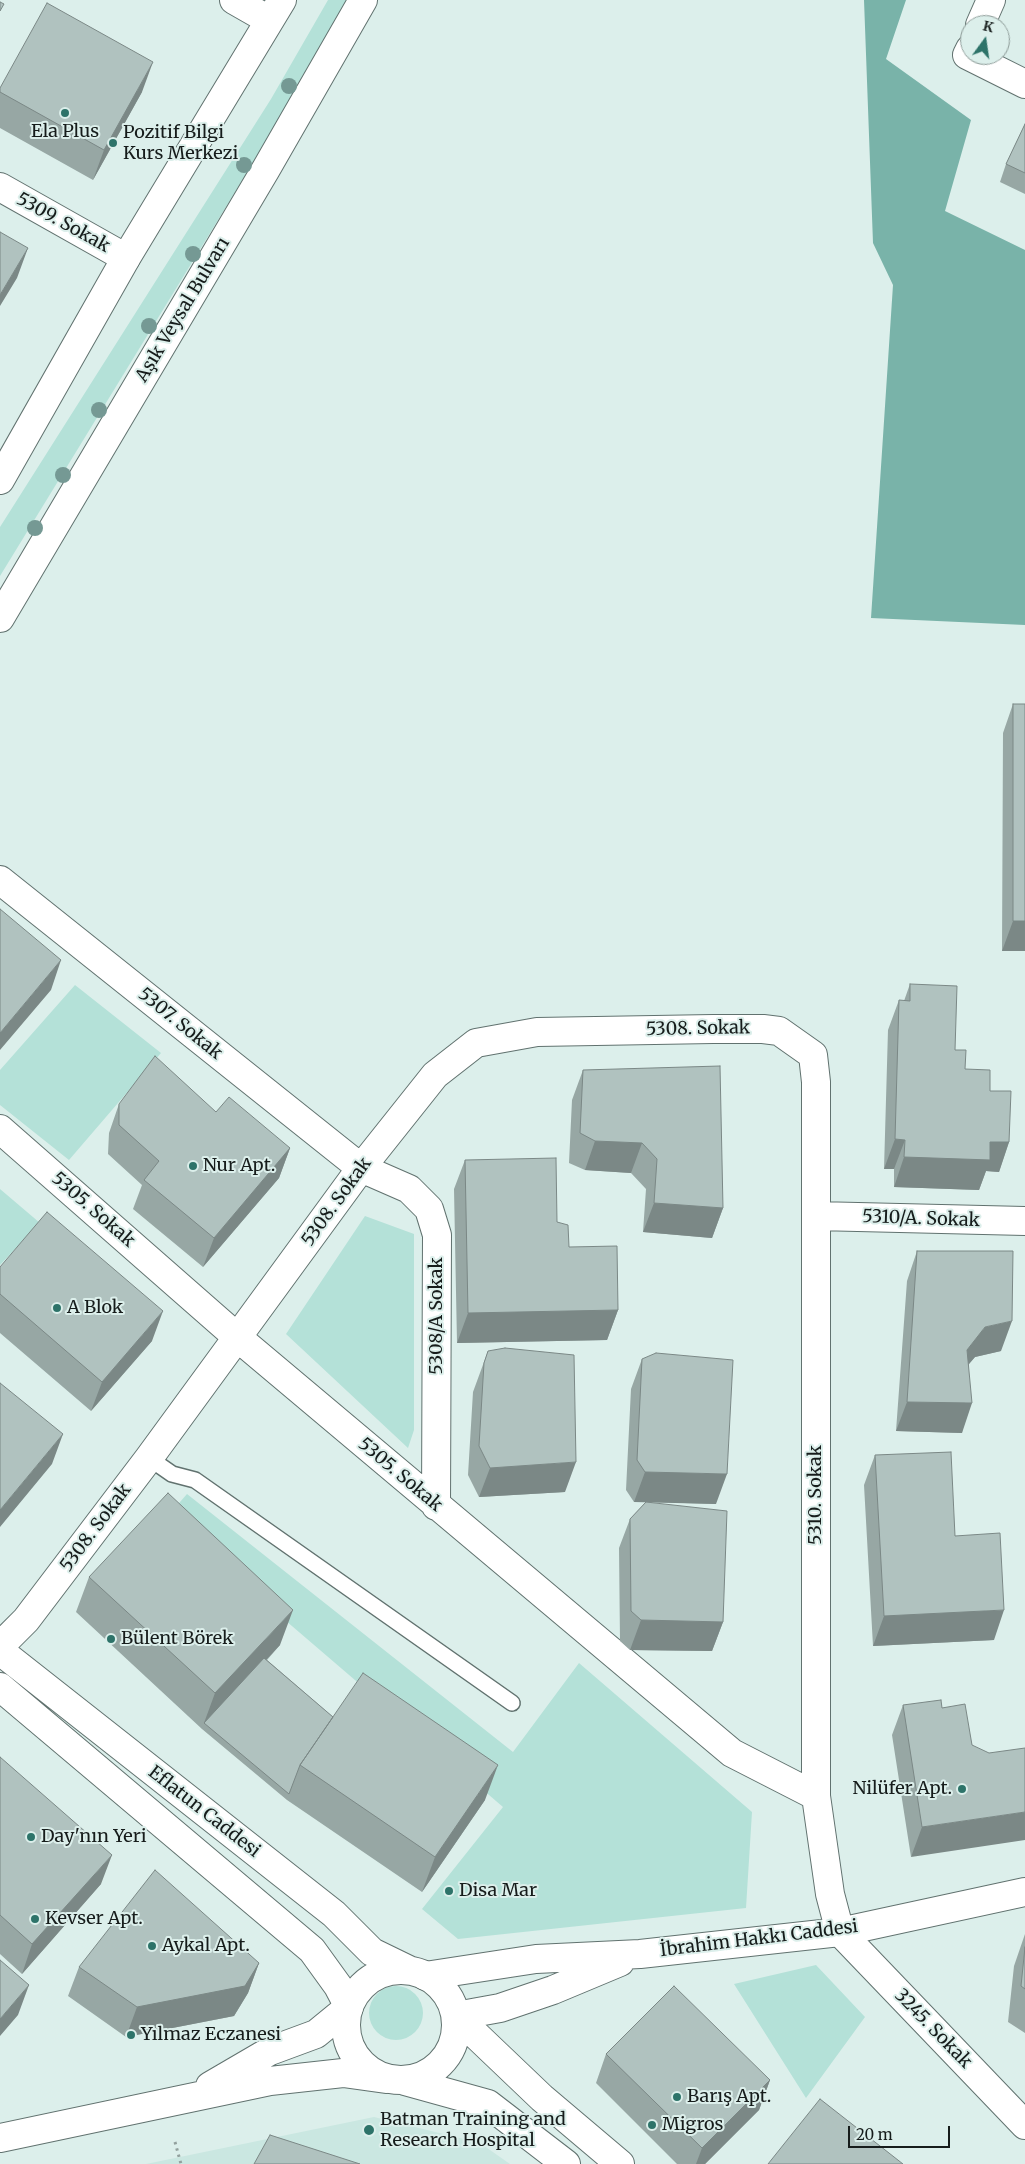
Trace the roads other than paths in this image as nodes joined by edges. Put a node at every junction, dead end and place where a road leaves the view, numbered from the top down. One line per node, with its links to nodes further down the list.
1 (234, 0): 4 (street)
2 (363, 0): 11 (street, Aşık Veysal Bulvarı)
3 (991, 0): 5 (street)
4 (276, 10): 9 (street)
5 (984, 15)
6 (987, 65): 7 (street)
7 (1025, 84)
8 (0, 187): 9 (street, 5309. Sokak)
9 (126, 258): 10 (street)
10 (0, 480)
11 (0, 618)
12 (0, 880): 15 (street, 5307. Sokak)
13 (813, 1055): 15 (street, 5308. Sokak); 16 (street, 5310. Sokak)
14 (0, 1129): 18 (street, 5305. Sokak)
15 (361, 1168): 18 (street, 5308. Sokak); 20 (street, 5308/A Sokak)
16 (816, 1216): 17 (street, 5310/A. Sokak); 25 (street, 5310. Sokak)
17 (1025, 1222)
18 (237, 1337): 19 (street, 5308. Sokak); 20 (street, 5305. Sokak)
19 (149, 1458): 21 (street, 5308. Sokak); 24 (lane)
20 (436, 1506): 25 (street, 5305. Sokak)
21 (0, 1646)
22 (0, 1651): 29 (street, Eflatun Caddesi)
23 (0, 1687): 30 (street, Eflatun Caddesi)
24 (512, 1703)
25 (816, 1796): 27 (street, 5310. Sokak)
26 (1025, 1892): 27 (street, İbrahim Hakkı Caddesi)
27 (840, 1932): 28 (street, İbrahim Hakkı Caddesi); 34 (street, 3245. Sokak)
28 (640, 1954): 29 (street); 31 (street)
29 (417, 1973): 30 (street); 31 (street)
30 (348, 2007): 32 (street); 33 (street)
31 (456, 2016): 32 (street); 37 (street)
32 (396, 2080): 33 (street); 36 (street)
33 (187, 2099): 35 (street)
34 (1025, 2125)
35 (0, 2138)
36 (566, 2164)
37 (620, 2164)

